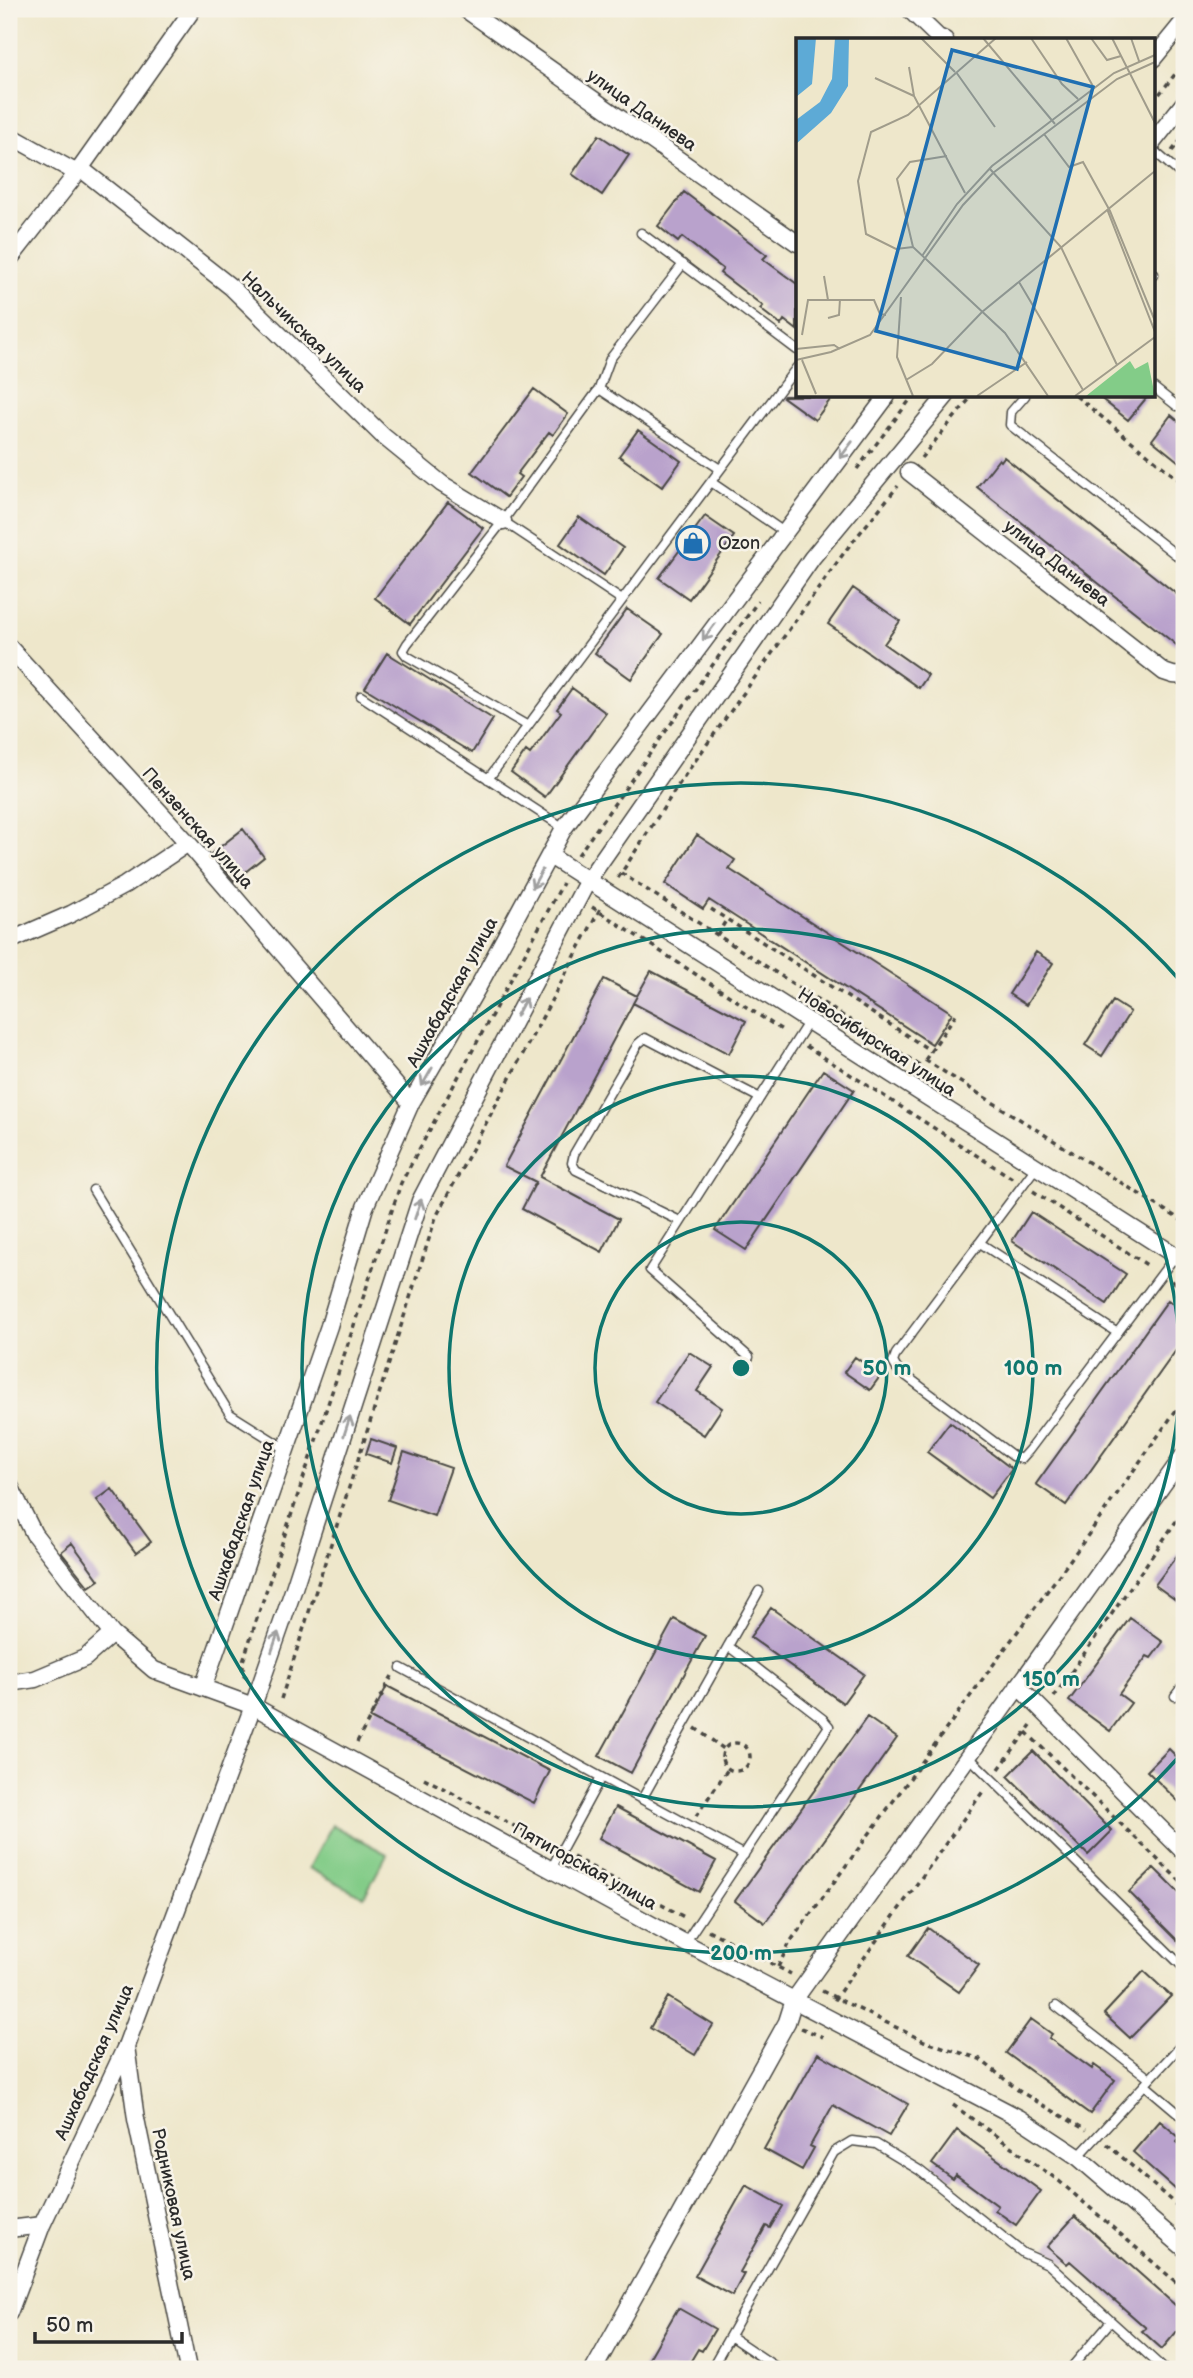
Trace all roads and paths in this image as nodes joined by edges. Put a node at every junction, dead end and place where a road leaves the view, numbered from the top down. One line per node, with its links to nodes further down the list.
1 (193, 9): 13 (street)
2 (465, 9): 16 (street, улица Даниева)
3 (909, 9): 5 (street)
4 (1184, 21): 6 (street)
5 (940, 38)
6 (1154, 58)
7 (1184, 63): 8 (path)
8 (1154, 101)
9 (1184, 103): 11 (street)
10 (9, 135): 13 (street, Нальчикская улица)
11 (1154, 141)
12 (1154, 151): 14 (lane)
13 (79, 170): 17 (street); 33 (street, Нальчикская улица)
14 (1184, 177)
15 (641, 233): 18 (lane)
16 (796, 242)
17 (9, 260)
18 (682, 264): 19 (lane); 22 (lane)
19 (796, 349)
20 (796, 368): 29 (lane)
21 (1154, 388): 28 (lane)
22 (600, 389): 29 (lane); 33 (lane)
23 (886, 397): 34 (street, Ашхабадская улица, one-way to 34)
24 (945, 397): 45 (street, Ашхабадская улица)
25 (971, 397): 30 (path)
26 (1024, 397): 35 (lane)
27 (1077, 397): 32 (path)
28 (1184, 406)
29 (719, 469): 31 (lane)
30 (909, 472): 38 (street, улица Даниева); 46 (path)
31 (710, 482): 34 (lane); 36 (lane)
32 (1184, 484)
33 (503, 521): 36 (lane); 40 (lane)
34 (783, 532): 42 (street, Ашхабадская улица, one-way to 42)
35 (1184, 561)
36 (622, 600): 40 (lane)
37 (9, 647): 43 (street, Пензенская улица)
38 (1184, 676)
39 (361, 696): 41 (lane)
40 (528, 726): 41 (lane)
41 (488, 779): 42 (lane)
42 (564, 828): 44 (street, Ашхабадская улица)
43 (188, 844): 54 (street); 63 (street, Пензенская улица)
44 (550, 856): 47 (street, Новосибирская улица); 63 (street, Ашхабадская улица, one-way to 63)
45 (601, 860): 46 (path); 47 (street, Ашхабадская улица)
46 (621, 873): 48 (path); 53 (path)
47 (587, 880): 48 (street, Новосибирская улица); 49 (street, Ашхабадская улица)
48 (608, 893): 51 (path); 56 (street, Новосибирская улица)
49 (578, 898): 51 (path); 90 (street, Ашхабадская улица, one-way to 49)
50 (711, 909): 52 (path)
51 (598, 911): 57 (path); 89 (path)
52 (727, 919): 53 (path); 58 (path)
53 (718, 935): 60 (path)
54 (9, 941)
55 (958, 1011): 58 (path)
56 (810, 1021): 57 (lane); 61 (street, Новосибирская улица)
57 (797, 1040): 62 (lane); 65 (path)
58 (931, 1051): 59 (path)
59 (925, 1060): 60 (path); 68 (path)
60 (921, 1066): 61 (path)
61 (909, 1085): 64 (street, Новосибирская улица)
62 (760, 1098): 67 (lane); 67 (lane)
63 (411, 1103): 76 (street, Ашхабадская улица)
64 (1037, 1166): 65 (lane); 70 (street, Новосибирская улица)
65 (1023, 1185): 69 (lane); 71 (path)
66 (93, 1190): 76 (lane)
67 (680, 1221): 74 (lane)
68 (1184, 1222)
69 (980, 1243): 73 (lane); 73 (lane)
70 (1180, 1258): 71 (lane)
71 (1161, 1274): 72 (path); 73 (lane)
72 (1184, 1289)
73 (1116, 1332)
74 (749, 1357)
75 (1184, 1399): 107 (path)
76 (286, 1449): 87 (street, Ашхабадская улица)
77 (1184, 1455): 86 (street)
78 (9, 1484): 81 (street, Пятигорская улица)
79 (1184, 1510): 91 (path)
80 (759, 1591): 82 (lane)
81 (111, 1634): 84 (street); 87 (street, Пятигорская улица)
82 (728, 1646): 92 (lane); 103 (lane)
83 (401, 1668): 94 (path); 98 (lane)
84 (9, 1683)
85 (1184, 1684): 88 (lane)
86 (1018, 1685): 91 (street); 96 (street)
87 (203, 1688): 90 (street, Пятигорская улица)
88 (1175, 1696)
89 (281, 1699)
90 (253, 1706): 104 (street, Пятигорская улица); 116 (street, Ашхабадская улица)
91 (1041, 1711): 93 (path); 102 (street)
92 (685, 1722): 95 (path); 100 (lane)
93 (1026, 1732): 99 (path); 105 (path)
94 (357, 1742)
95 (724, 1749): 97 (path); 97 (path)
96 (968, 1756): 99 (lane); 110 (street)
97 (728, 1769): 101 (path)
98 (601, 1777): 100 (lane); 104 (lane)
99 (992, 1779): 108 (lane); 109 (path)
100 (642, 1799): 101 (lane)
101 (690, 1825): 103 (lane)
102 (1184, 1852)
103 (744, 1855): 106 (lane)
104 (551, 1869): 106 (street, Пятигорская улица)
105 (1184, 1885)
106 (685, 1943): 110 (street, Пятигорская улица)
107 (778, 1967)
108 (1184, 1968)
109 (836, 1998): 112 (path); 120 (path)
110 (794, 2000): 112 (street, Пятигорская улица); 113 (street)
111 (1056, 2006): 117 (lane)
112 (824, 2017): 121 (street, Пятигорская улица)
113 (787, 2022): 114 (path); 131 (street)
114 (825, 2038)
115 (1184, 2042): 117 (lane)
116 (126, 2046): 123 (street, Ашхабадская улица); 130 (street, Родниковая улица)
117 (1147, 2082): 119 (lane); 120 (lane)
118 (951, 2104): 126 (path)
119 (1184, 2118)
120 (1098, 2136): 121 (lane); 122 (path)
121 (1078, 2157): 125 (street, Пятигорская улица)
122 (1184, 2212)
123 (42, 2225): 124 (street); 127 (street, Ашхабадская улица)
124 (9, 2228)
125 (1184, 2248)
126 (1184, 2289)
127 (9, 2313)
128 (1111, 2321): 129 (lane); 134 (lane); 135 (lane)
129 (730, 2336): 132 (lane); 133 (lane)
130 (188, 2369)
131 (594, 2369)
132 (711, 2369)
133 (779, 2369)
134 (1070, 2369)
135 (1164, 2369)

